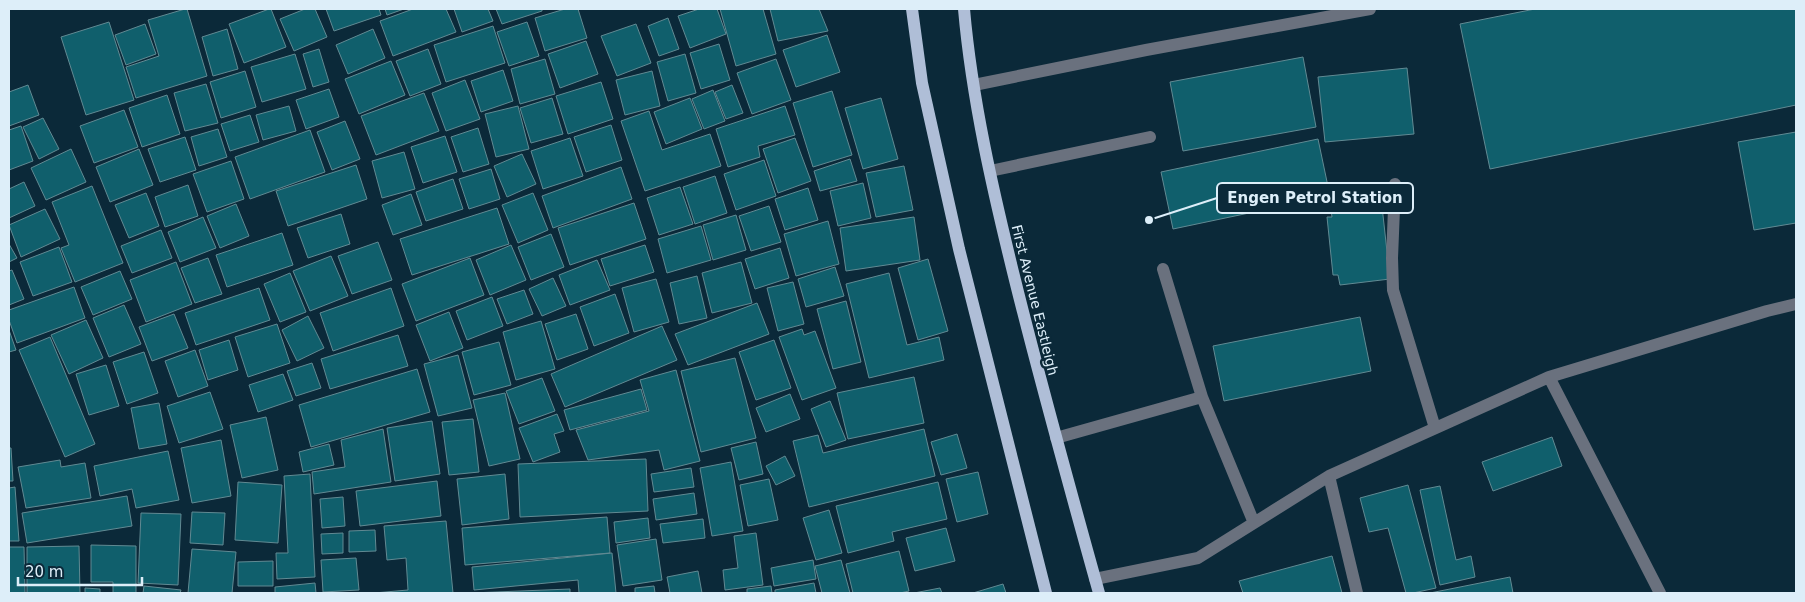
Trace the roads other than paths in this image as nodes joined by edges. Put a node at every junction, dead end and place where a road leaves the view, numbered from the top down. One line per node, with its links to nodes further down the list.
1 (912, 9): 17 (main road)
2 (964, 9): 4 (main road, First Avenue Eastleigh)
3 (1370, 9): 4 (street)
4 (974, 85): 6 (main road, First Avenue Eastleigh)
5 (1150, 137): 6 (street)
6 (990, 171): 13 (main road, First Avenue Eastleigh)
7 (1395, 184): 12 (street)
8 (1163, 268): 11 (street)
9 (1796, 304): 10 (street)
10 (1549, 377): 12 (street); 20 (street)
11 (1202, 397): 13 (street); 15 (street)
12 (1435, 428): 14 (street)
13 (1056, 438): 16 (main road, First Avenue Eastleigh)
14 (1329, 476): 15 (street); 19 (street)
15 (1254, 524): 16 (street)
16 (1095, 579): 18 (main road, First Avenue Eastleigh)
17 (1046, 593)
18 (1099, 593)
19 (1357, 593)
20 (1660, 593)

